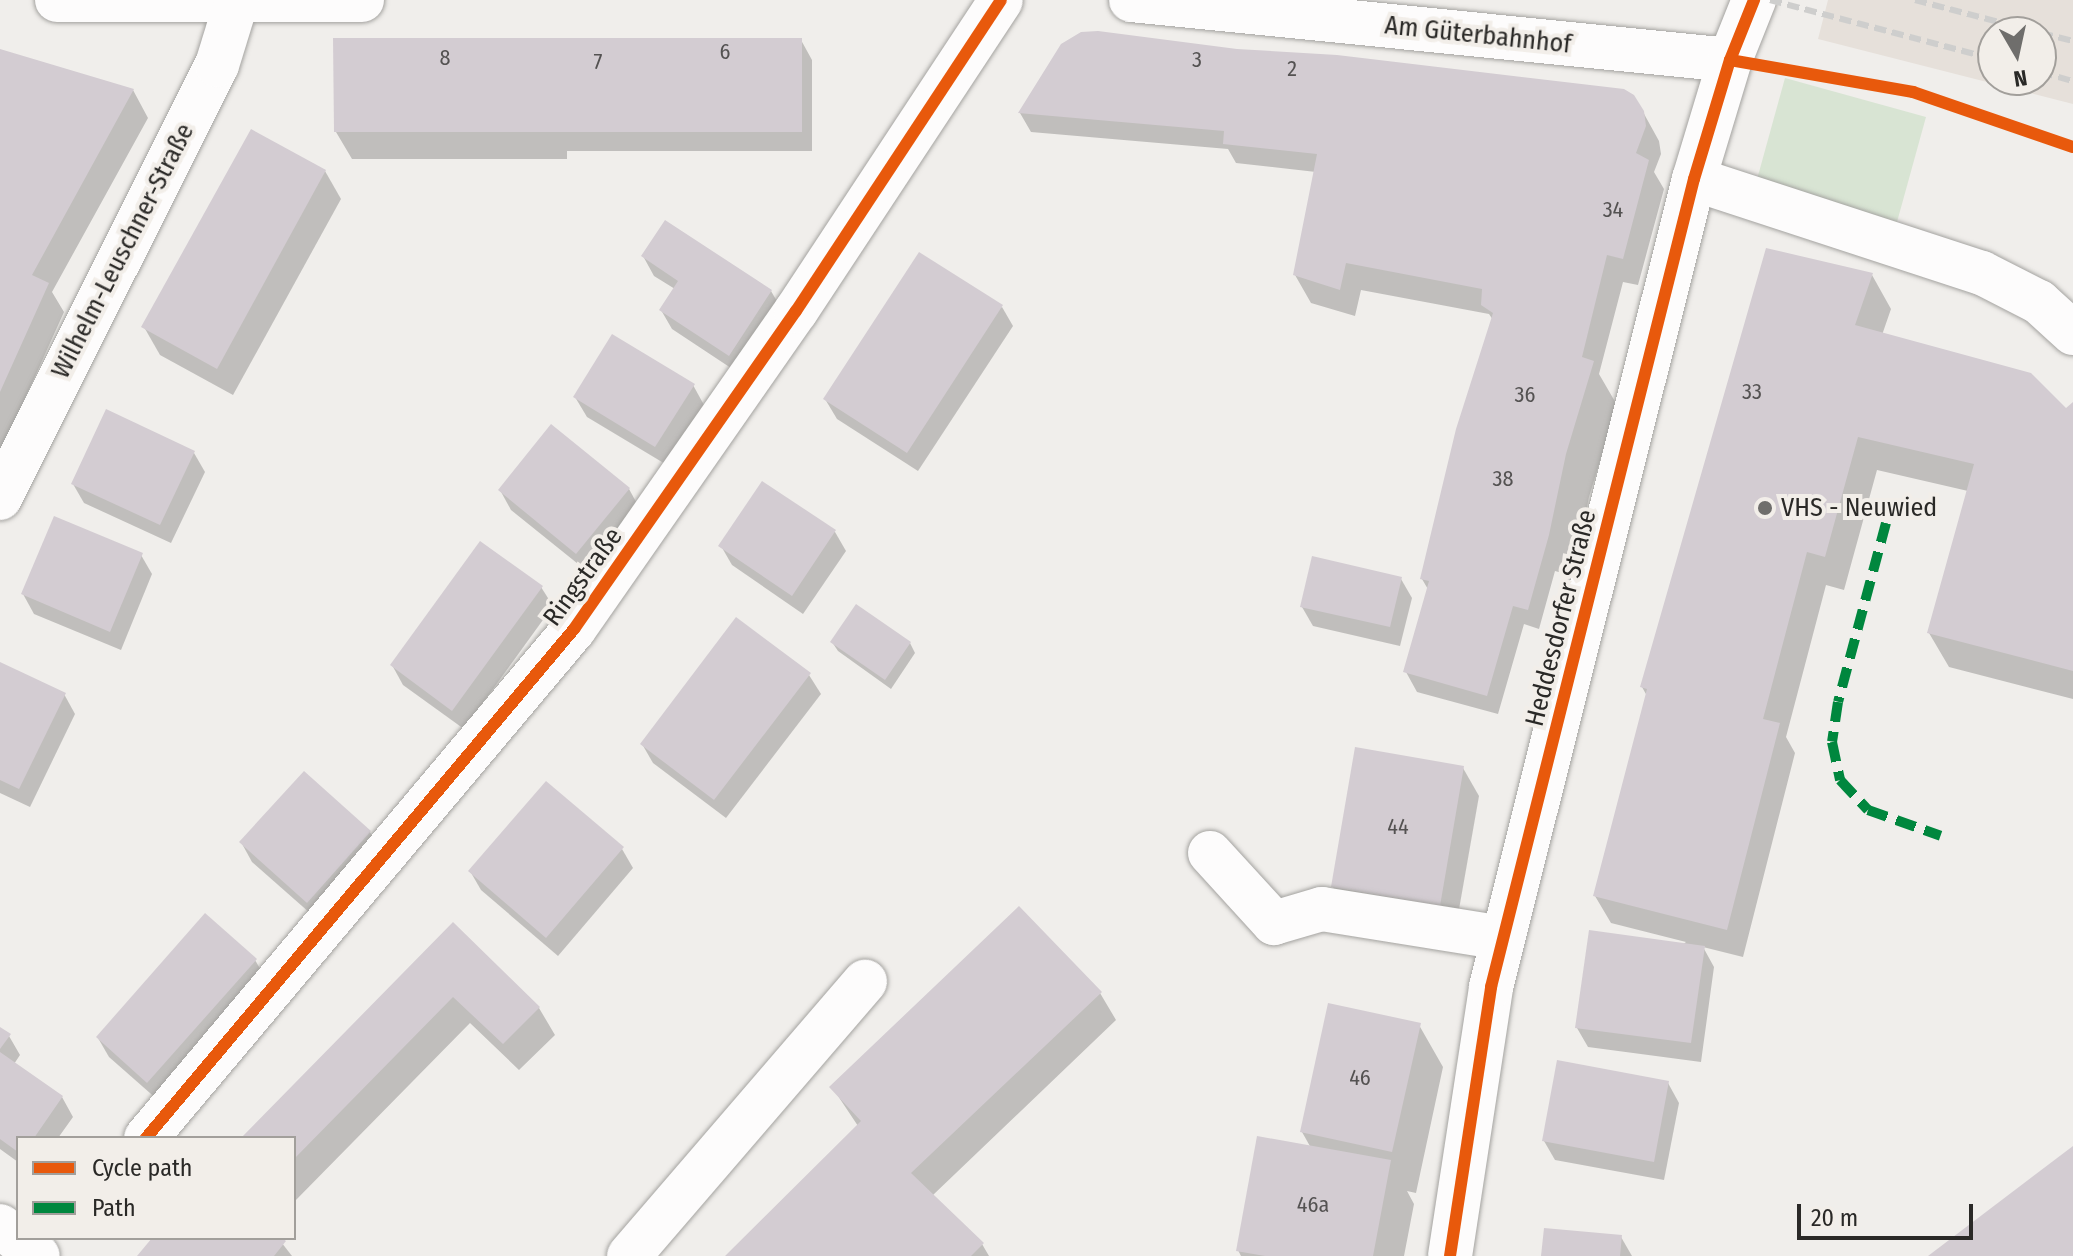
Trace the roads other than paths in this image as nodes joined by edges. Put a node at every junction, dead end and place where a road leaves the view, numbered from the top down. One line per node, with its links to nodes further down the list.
1 (57, 0): 6 (street)
2 (362, 0): 6 (street)
3 (1001, 0): 14 (street, Ringstraße)
4 (1131, 0): 7 (street, Am Güterbahnhof)
5 (1754, 0): 7 (street, Heddesdorfer Straße)
6 (237, 1): 10 (street, Wilhelm-Leuschner-Straße)
7 (1730, 60): 8 (street, Heddesdorfer Straße)
8 (1694, 179): 9 (street); 12 (street, Heddesdorfer Straße)
9 (2073, 333)
10 (0, 498)
11 (1210, 853): 12 (street)
12 (1503, 938): 22 (street, Heddesdorfer Straße)
13 (865, 982): 21 (street)
14 (148, 1136)
15 (0, 1226): 16 (street)
16 (16, 1239)
17 (18, 1240): 19 (street)
18 (60, 1240): 20 (street)
19 (38, 1256)
20 (47, 1256)
21 (629, 1256)
22 (1450, 1256)

